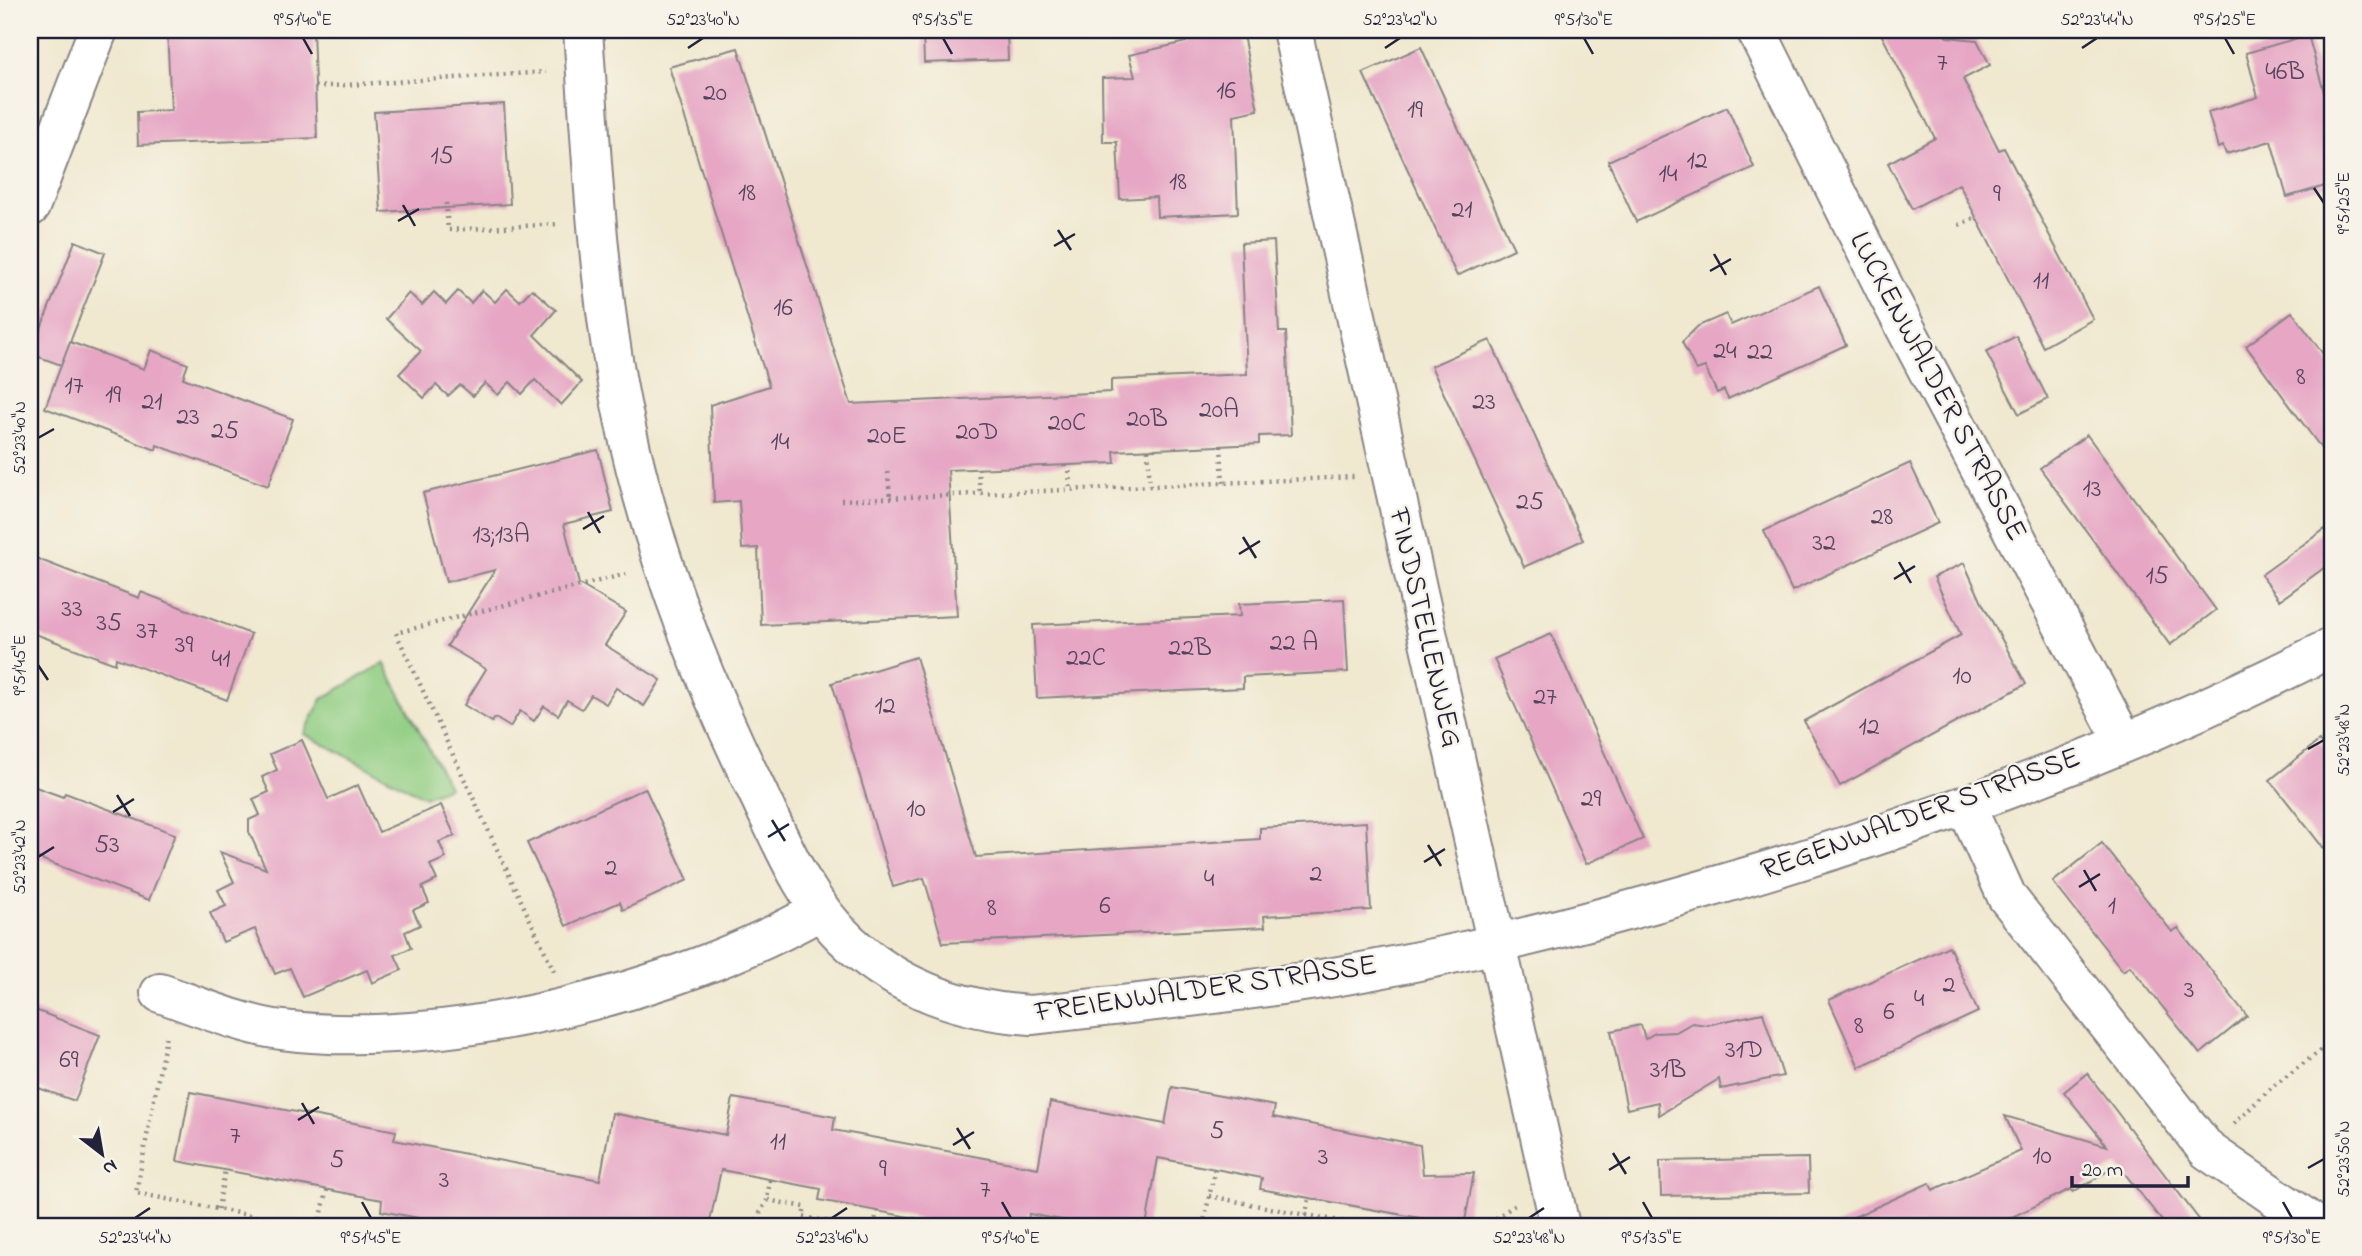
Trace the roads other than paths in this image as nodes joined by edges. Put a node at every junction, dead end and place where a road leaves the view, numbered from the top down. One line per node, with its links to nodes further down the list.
1 (583, 30): 10 (street, FREIENWALDER STRASSE)
2 (1292, 30): 11 (street, FINDSTELLENWEG)
3 (1756, 30): 8 (street, LUCKENWALDER STRASSE)
4 (94, 32): 5 (street)
5 (41, 146): 6 (street)
6 (30, 207)
7 (2332, 647): 8 (street, REGENWALDER STRASSE)
8 (2124, 742): 9 (street, REGENWALDER STRASSE)
9 (1966, 806): 11 (street, REGENWALDER STRASSE); 14 (street)
10 (819, 911): 11 (street, FREIENWALDER STRASSE); 12 (street)
11 (1495, 945): 13 (street, FINDSTELLENWEG)
12 (166, 996)
13 (1560, 1226)
14 (2317, 1226)

